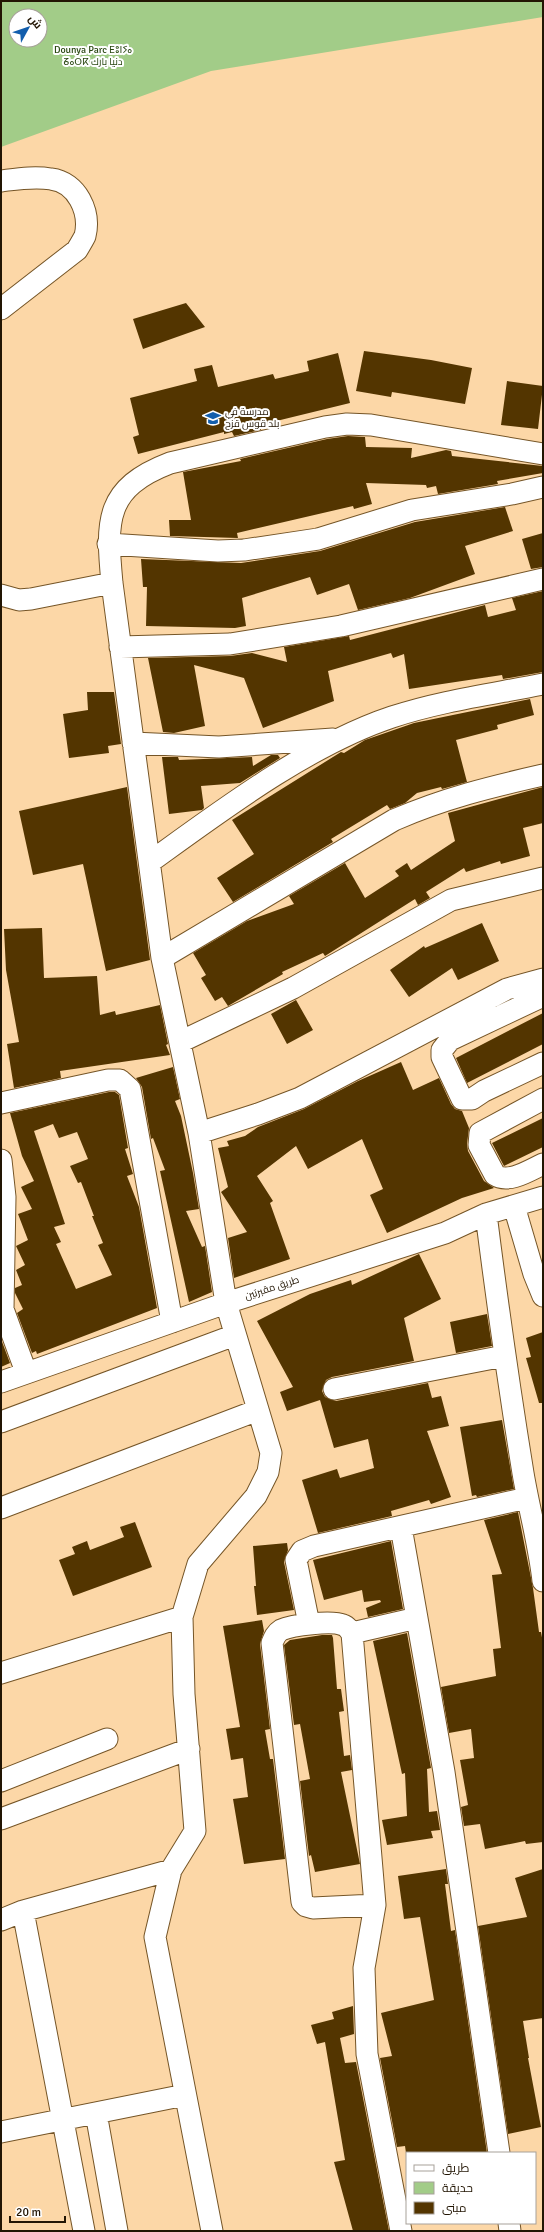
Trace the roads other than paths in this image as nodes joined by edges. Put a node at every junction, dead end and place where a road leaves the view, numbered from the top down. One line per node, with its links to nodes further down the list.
1 (1, 181): 2 (street)
2 (1, 310)
3 (543, 454): 5 (street)
4 (543, 487): 5 (street)
5 (108, 544): 7 (street)
6 (543, 579): 9 (street)
7 (112, 583): 8 (street); 9 (street)
8 (1, 595)
9 (120, 647): 12 (street)
10 (543, 684): 11 (street)
11 (340, 738): 12 (street); 14 (street)
12 (133, 743): 14 (street)
13 (543, 775): 16 (street)
14 (150, 862): 16 (street)
15 (543, 878): 19 (street)
16 (162, 958): 19 (street)
17 (543, 979): 23 (street)
18 (543, 996): 20 (street)
19 (180, 1042): 23 (street)
20 (543, 1063)
21 (543, 1099): 25 (street)
22 (1, 1103): 31 (street)
23 (199, 1133): 30 (street)
24 (1, 1160): 34 (street)
25 (543, 1164)
26 (543, 1197): 27 (street, طريق مقبرتين)
27 (514, 1206): 28 (street, طريق مقبرتين); 29 (street)
28 (486, 1214): 30 (street, طريق مقبرتين); 33 (street)
29 (543, 1296)
30 (226, 1303): 31 (street, طريق مقبرتين); 32 (street)
31 (172, 1322): 34 (street, طريق مقبرتين)
32 (235, 1335): 37 (street); 38 (street)
33 (504, 1356): 36 (street); 40 (street)
34 (26, 1372): 35 (street, طريق مقبرتين)
35 (1, 1382)
36 (334, 1389)
37 (258, 1410): 39 (street); 43 (street)
38 (1, 1422)
39 (1, 1508)
40 (534, 1508): 41 (street); 42 (street)
41 (400, 1527): 44 (street); 45 (street)
42 (543, 1581)
43 (182, 1617): 47 (street); 49 (street)
44 (417, 1618): 46 (street); 60 (street)
45 (309, 1624): 46 (street); 53 (street)
46 (352, 1633): 53 (street)
47 (1, 1673)
48 (107, 1739): 50 (street)
49 (188, 1749): 51 (street); 52 (street)
50 (1, 1782)
51 (1, 1819)
52 (171, 1870): 54 (street); 56 (street)
53 (375, 1905): 64 (street)
54 (23, 1911): 55 (street); 58 (street)
55 (1, 1920)
56 (185, 2095): 57 (street); 63 (street)
57 (96, 2113): 58 (street); 62 (street)
58 (61, 2119): 59 (street); 61 (street)
59 (1, 2132)
60 (499, 2152)
61 (84, 2231)
62 (117, 2231)
63 (212, 2231)
64 (401, 2231)

